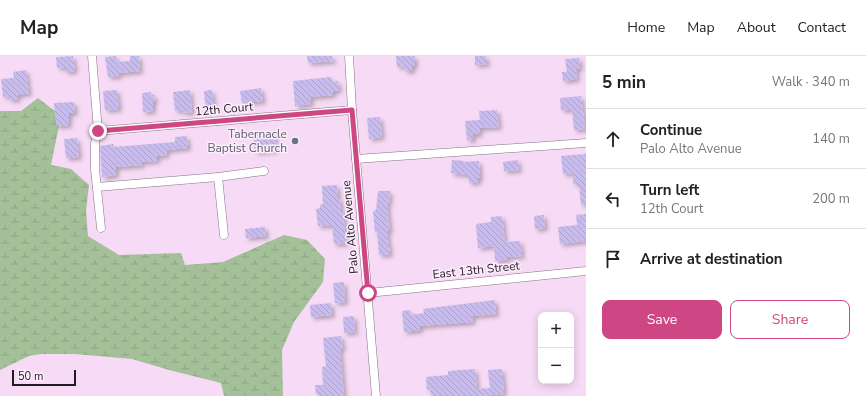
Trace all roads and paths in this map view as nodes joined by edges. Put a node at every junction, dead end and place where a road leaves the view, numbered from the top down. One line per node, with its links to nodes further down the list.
1 (92, 56): 4 (street)
2 (349, 56): 3 (street, Palo Alto Avenue)
3 (352, 110): 4 (street, 12th Court); 6 (street, Palo Alto Avenue)
4 (98, 131): 9 (street)
5 (586, 143): 6 (street)
6 (356, 159): 13 (street, Palo Alto Avenue)
7 (264, 171): 8 (street)
8 (218, 177): 9 (street); 11 (street)
9 (97, 187): 10 (street)
10 (100, 228)
11 (224, 236)
12 (586, 271): 13 (street, East 13th Street)
13 (368, 293): 14 (street, Palo Alto Avenue)
14 (376, 396)

